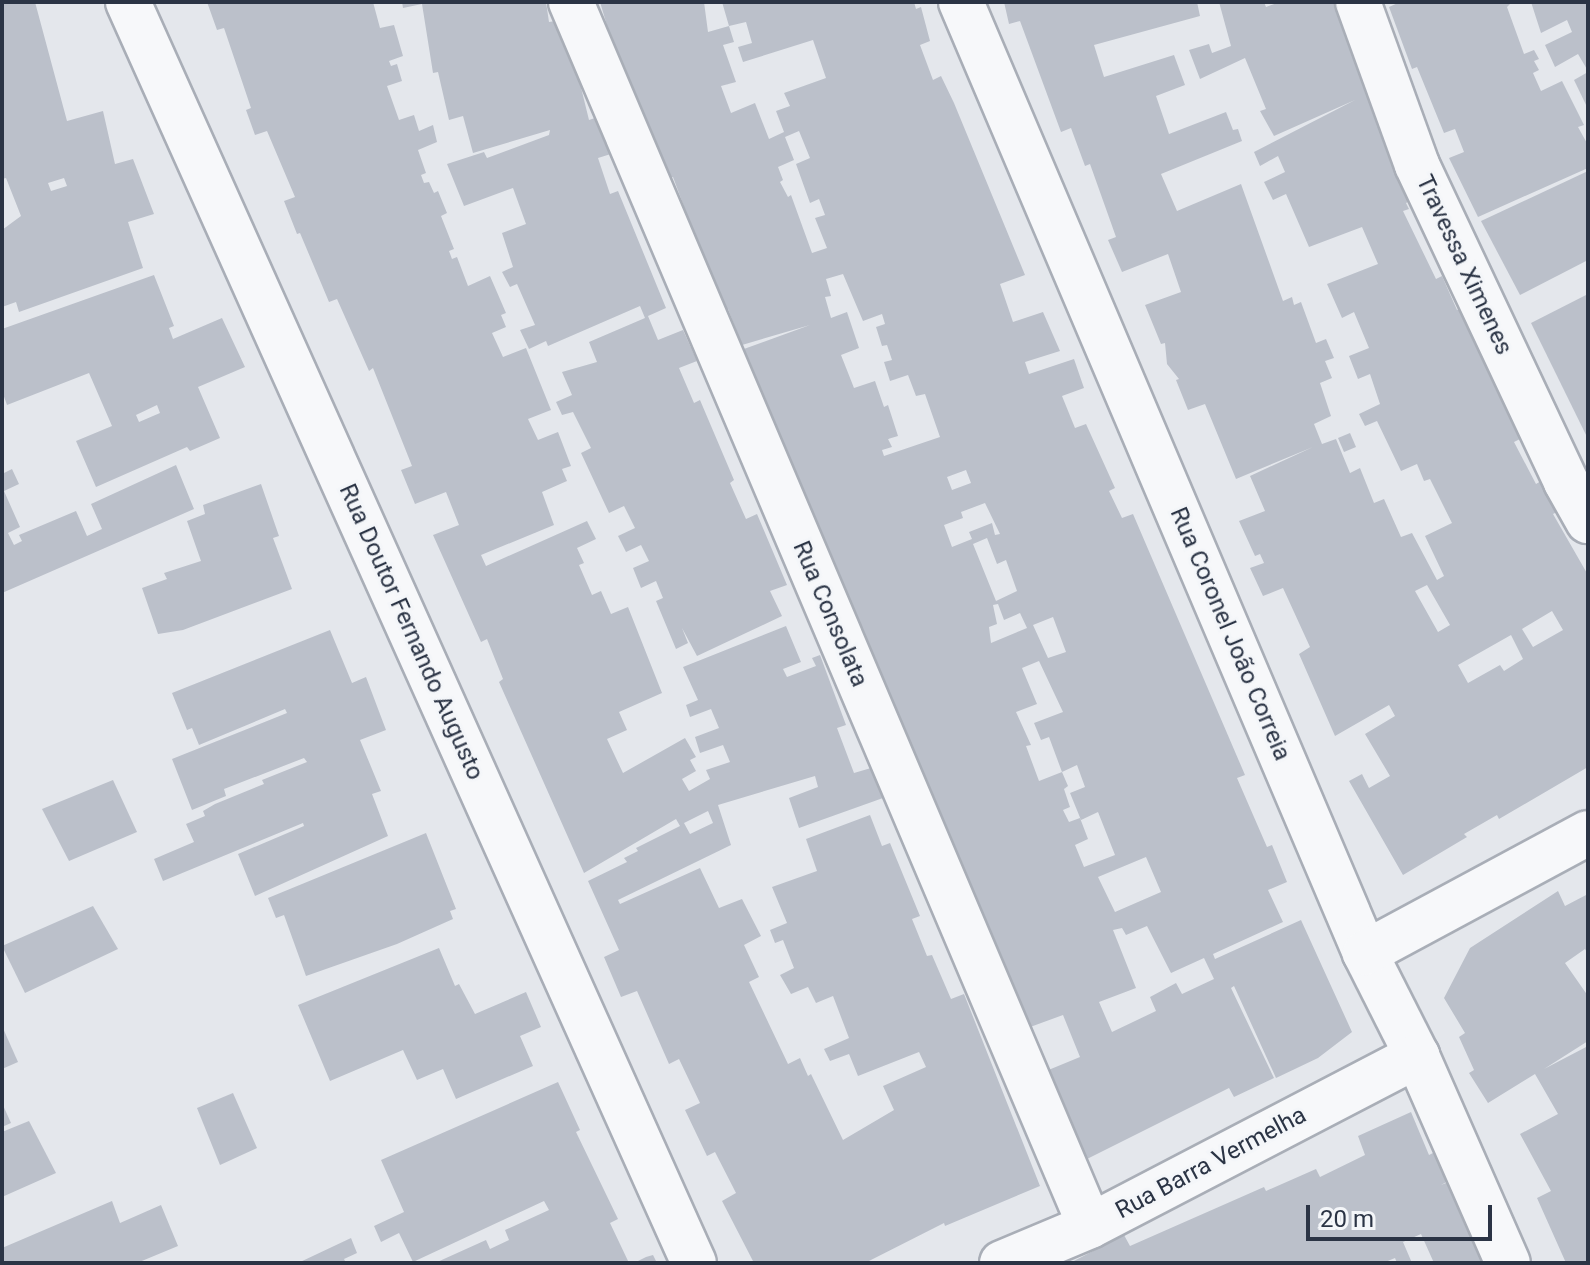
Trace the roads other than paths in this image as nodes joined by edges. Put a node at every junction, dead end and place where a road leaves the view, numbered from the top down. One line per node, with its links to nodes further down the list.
1 (128, 2): 10 (street, Rua Doutor Fernando Augusto)
2 (571, 2): 9 (street, Rua Consolata)
3 (961, 2): 7 (street, Rua Coronel João Correia)
4 (1358, 2): 5 (street, Travessa Ximenes)
5 (1588, 521)
6 (1588, 833): 7 (street)
7 (1365, 953): 8 (street, Rua Coronel João Correia)
8 (1417, 1056): 9 (street, Rua Barra Vermelha); 12 (street, Rua Coronel João Correia)
9 (1090, 1226): 11 (street, Rua Barra Vermelha)
10 (694, 1263)
11 (1002, 1263)
12 (1508, 1263)

